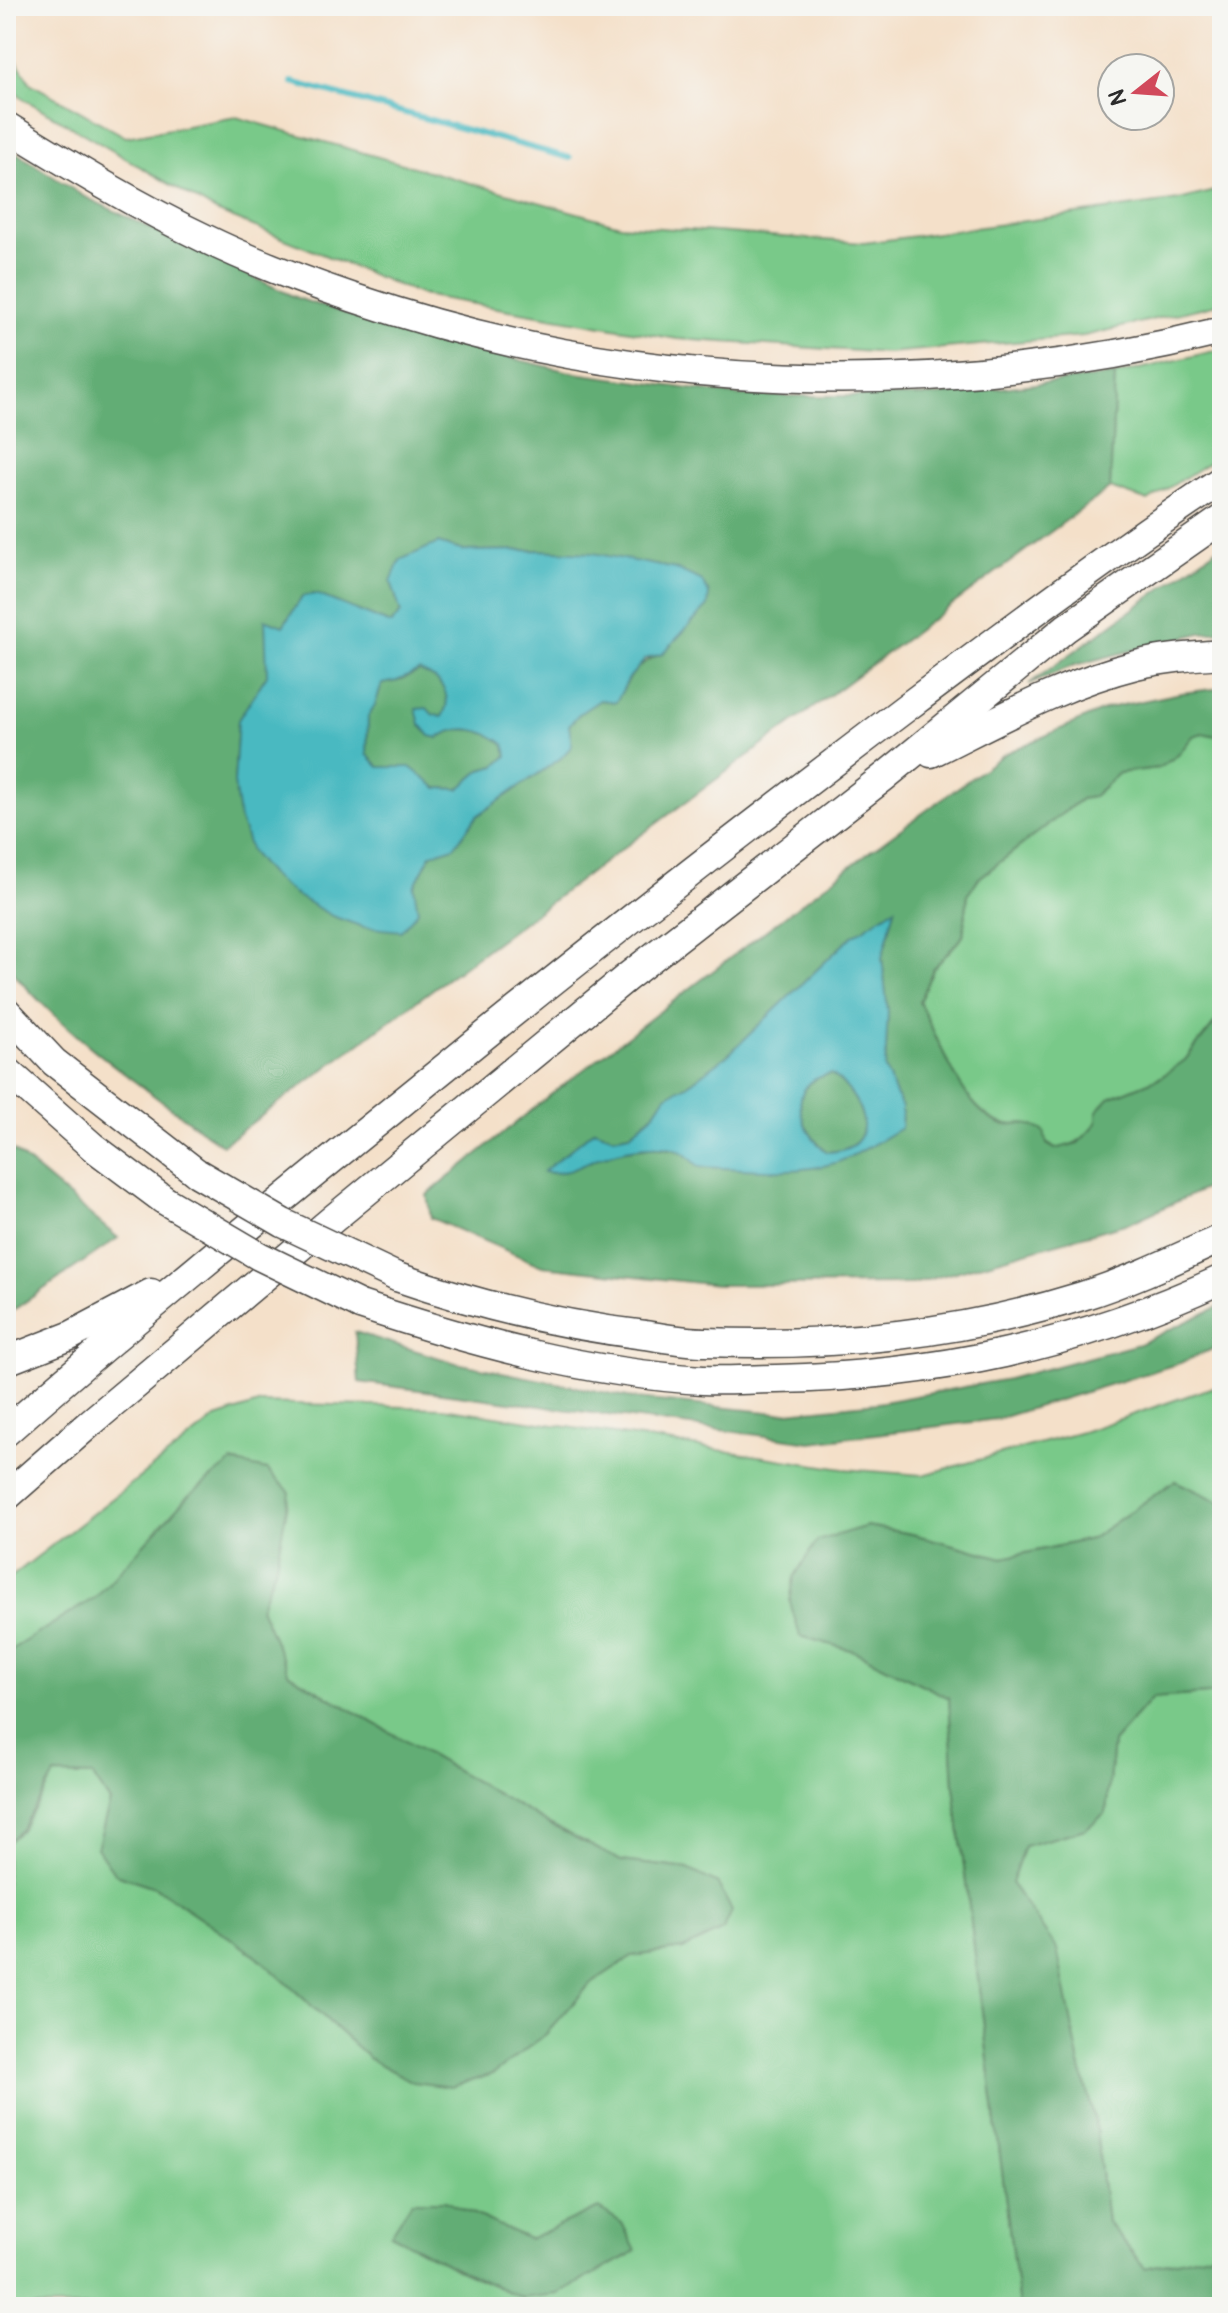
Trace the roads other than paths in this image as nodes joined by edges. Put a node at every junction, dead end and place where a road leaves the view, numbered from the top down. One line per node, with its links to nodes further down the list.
1 (6, 126): 2 (highway)
2 (1222, 331)
3 (1222, 480): 10 (highway)
4 (1222, 519): 6 (highway)
5 (1222, 654): 6 (highway)
6 (884, 777): 14 (highway)
7 (6, 1011): 9 (highway, bridge)
8 (6, 1070): 11 (highway, bridge)
9 (1222, 1238)
10 (202, 1267): 12 (highway); 13 (highway)
11 (1222, 1279)
12 (6, 1361)
13 (6, 1432)
14 (6, 1497)

